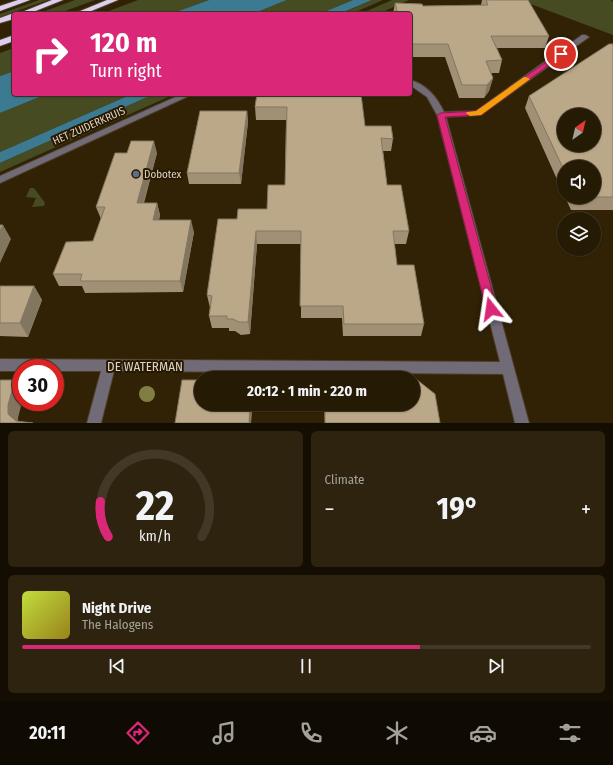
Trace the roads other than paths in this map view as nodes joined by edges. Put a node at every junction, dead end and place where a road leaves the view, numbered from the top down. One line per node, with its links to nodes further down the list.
1 (26, 0): 4 (highway)
2 (59, 0): 5 (highway)
3 (114, 0): 6 (highway)
4 (0, 9)
5 (26, 12)
6 (82, 12)
7 (12, 17): 8 (highway)
8 (0, 21)
9 (585, 37): 14 (street)
10 (12, 39): 11 (highway)
11 (0, 43)
12 (412, 83): 14 (street)
13 (185, 96): 15 (street, HET ZUIDERKRUIS)
14 (441, 115): 18 (street)
15 (0, 180)
16 (0, 365): 17 (street, DE WATERMAN)
17 (109, 366): 18 (street, DE WATERMAN); 19 (street)
18 (507, 368): 20 (street)
19 (94, 423)
20 (522, 423)

